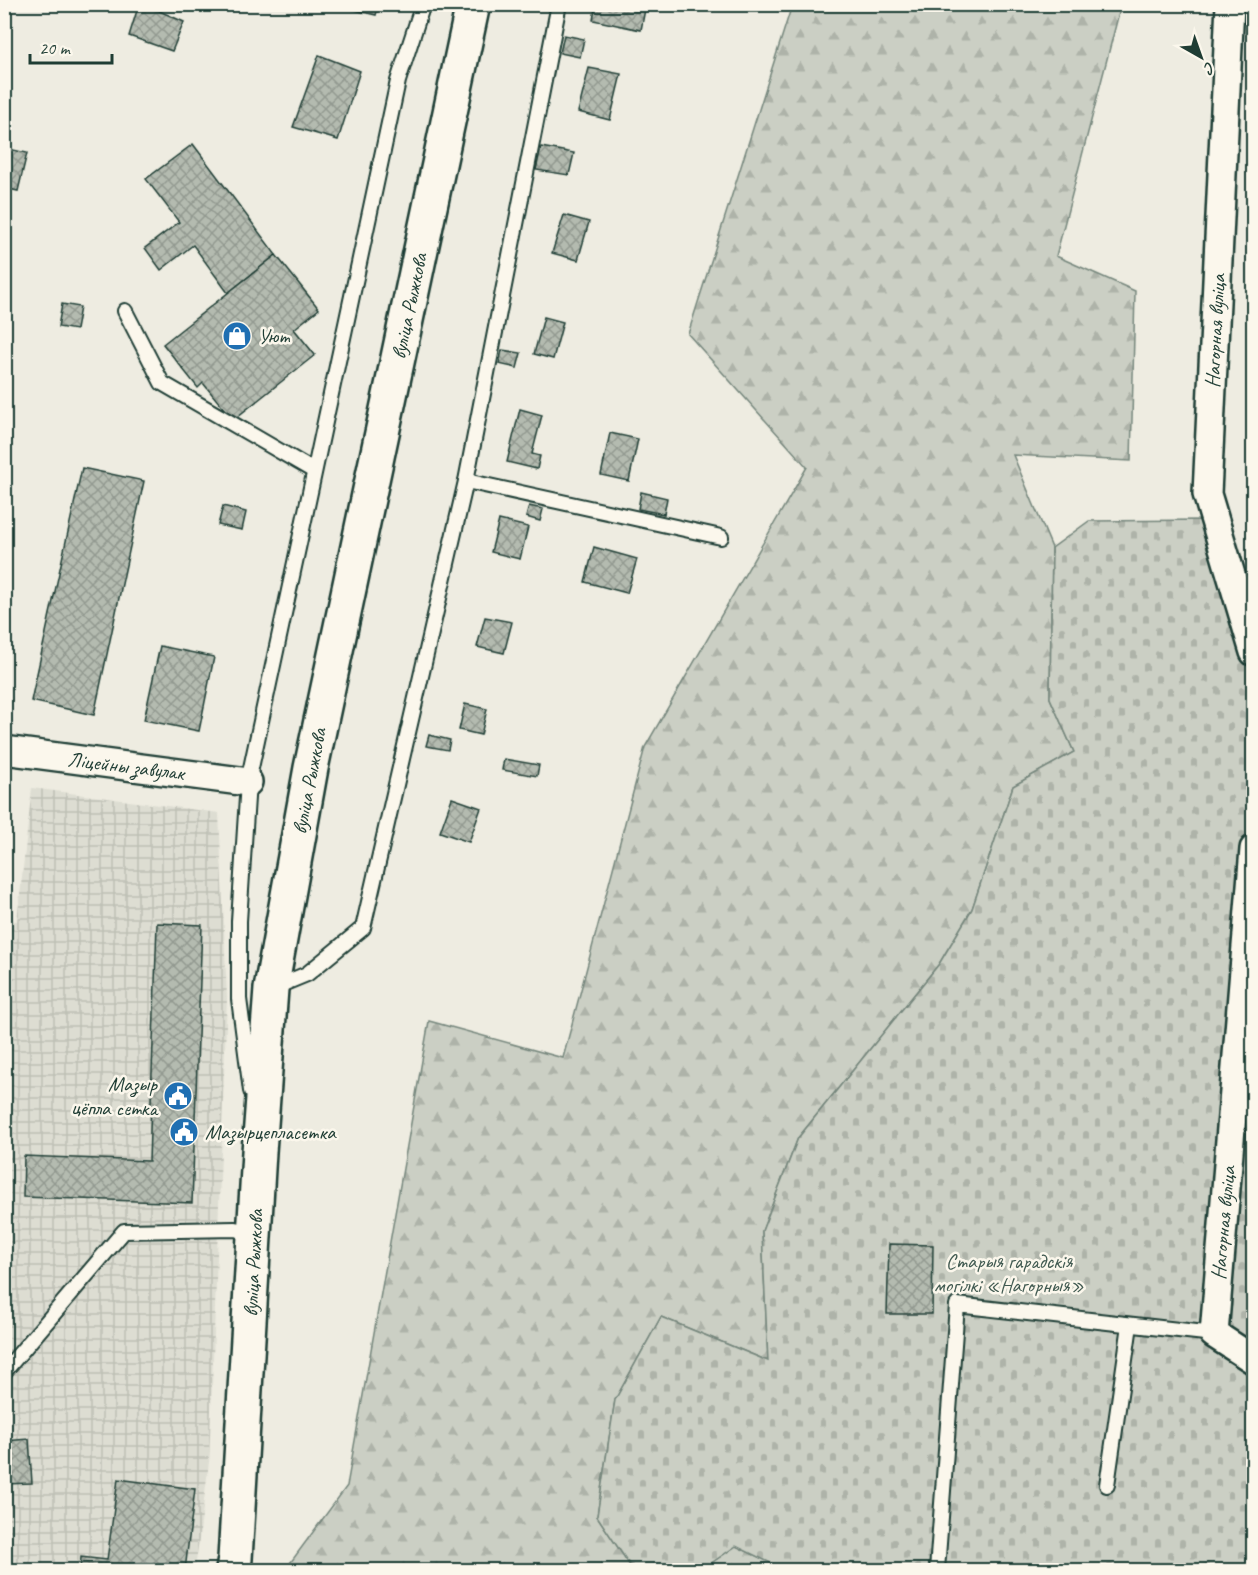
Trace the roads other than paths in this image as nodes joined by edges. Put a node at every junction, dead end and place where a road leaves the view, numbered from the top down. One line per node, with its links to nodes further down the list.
1 (423, 4): 6 (lane)
2 (473, 4): 13 (main road, вуліца Рыжкова)
3 (559, 4): 7 (lane)
4 (1230, 4): 9 (street, Нагорная вуліца)
5 (125, 311): 6 (lane)
6 (314, 471): 11 (lane)
7 (466, 481): 8 (lane); 13 (lane)
8 (722, 537)
9 (1254, 652)
10 (4, 750): 11 (street, Ліцейны завулак)
11 (248, 782): 14 (lane)
12 (1254, 849): 17 (street, Нагорная вуліца)
13 (271, 989): 14 (main road, вуліца Рыжкова)
14 (259, 1152): 15 (main road, вуліца Рыжкова)
15 (255, 1233): 19 (lane); 21 (main road, вуліца Рыжкова)
16 (1130, 1325): 17 (lane); 20 (lane); 22 (lane)
17 (1214, 1334): 18 (street)
18 (1254, 1360)
19 (4, 1372)
20 (1107, 1485)
21 (233, 1570)
22 (937, 1570)

